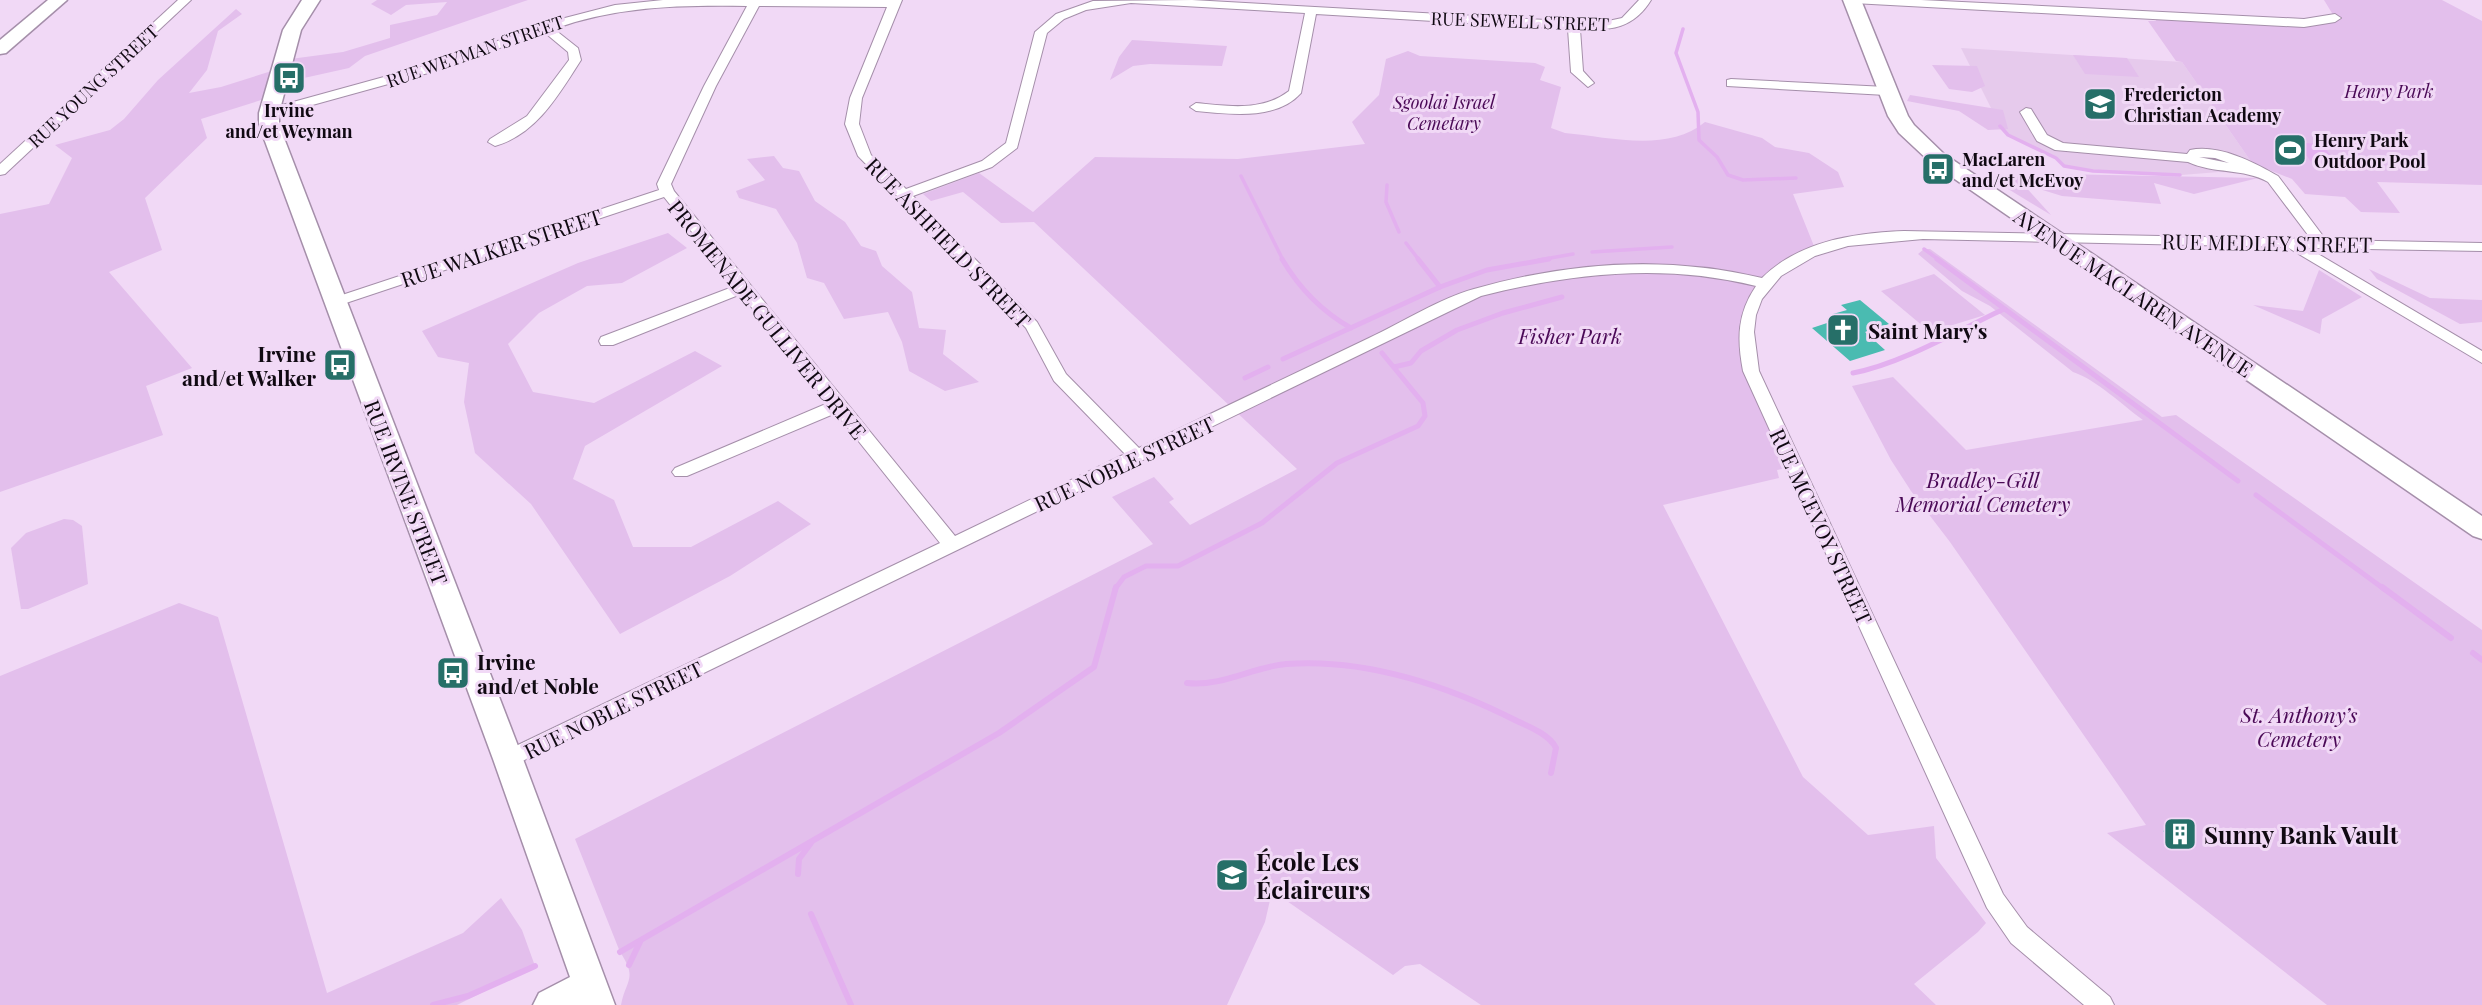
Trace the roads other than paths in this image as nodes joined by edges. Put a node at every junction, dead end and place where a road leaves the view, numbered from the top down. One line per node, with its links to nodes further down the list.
1 (58, 0): 15 (street)
2 (185, 0): 23 (street, RUE YOUNG STREET)
3 (311, 0): 21 (street, RUE IRVINE STREET)
4 (1131, 0): 10 (street, RUE SEWELL STREET); 25 (street, RUE SEWELL STREET)
5 (1645, 0): 13 (street, RUE SEWELL STREET)
6 (1852, 0): 11 (street); 18 (street, AVENUE MACLAREN AVENUE)
7 (2151, 0): 11 (street)
8 (755, 2): 9 (street, RUE WEYMAN STREET); 14 (street, RUE WEYMAN STREET); 24 (street, PROMENADE GULLIVER DRIVE)
9 (895, 2): 25 (street, RUE ASHFIELD STREET)
10 (1311, 10): 13 (street, RUE SEWELL STREET); 19 (street)
11 (2162, 15): 12 (street)
12 (2335, 19)
13 (1574, 26): 16 (street)
14 (546, 28): 21 (street, RUE WEYMAN STREET); 22 (street)
15 (0, 49)
16 (1588, 83)
17 (1731, 83): 18 (street)
18 (1886, 91): 26 (street, AVENUE MACLAREN AVENUE)
19 (1196, 107)
20 (2026, 112): 28 (street)
21 (269, 113): 32 (street, RUE IRVINE STREET)
22 (495, 142)
23 (0, 171)
24 (667, 192): 31 (street, PROMENADE GULLIVER DRIVE); 32 (street, RUE WALKER STREET)
25 (903, 195): 36 (street, RUE ASHFIELD STREET)
26 (2052, 237): 27 (street, RUE MEDLEY STREET); 30 (street, RUE MCEVOY STREET); 38 (street, AVENUE MACLAREN AVENUE)
27 (2290, 243): 28 (street, RUE MEDLEY STREET); 34 (street)
28 (2322, 244): 29 (street, RUE MEDLEY STREET)
29 (2482, 247)
30 (1764, 283): 36 (street, RUE NOBLE STREET); 43 (street, RUE MCEVOY STREET)
31 (743, 288): 33 (street); 35 (street, PROMENADE GULLIVER DRIVE)
32 (335, 302): 40 (street, RUE IRVINE STREET)
33 (607, 341)
34 (2482, 358)
35 (837, 406): 37 (street); 39 (street, PROMENADE GULLIVER DRIVE)
36 (1137, 456): 39 (street, RUE NOBLE STREET)
37 (681, 472)
38 (2482, 529)
39 (951, 544): 40 (street, RUE NOBLE STREET)
40 (508, 759): 41 (street, RUE IRVINE STREET)
41 (593, 995): 42 (street)
42 (551, 1005)
43 (2102, 1005)

